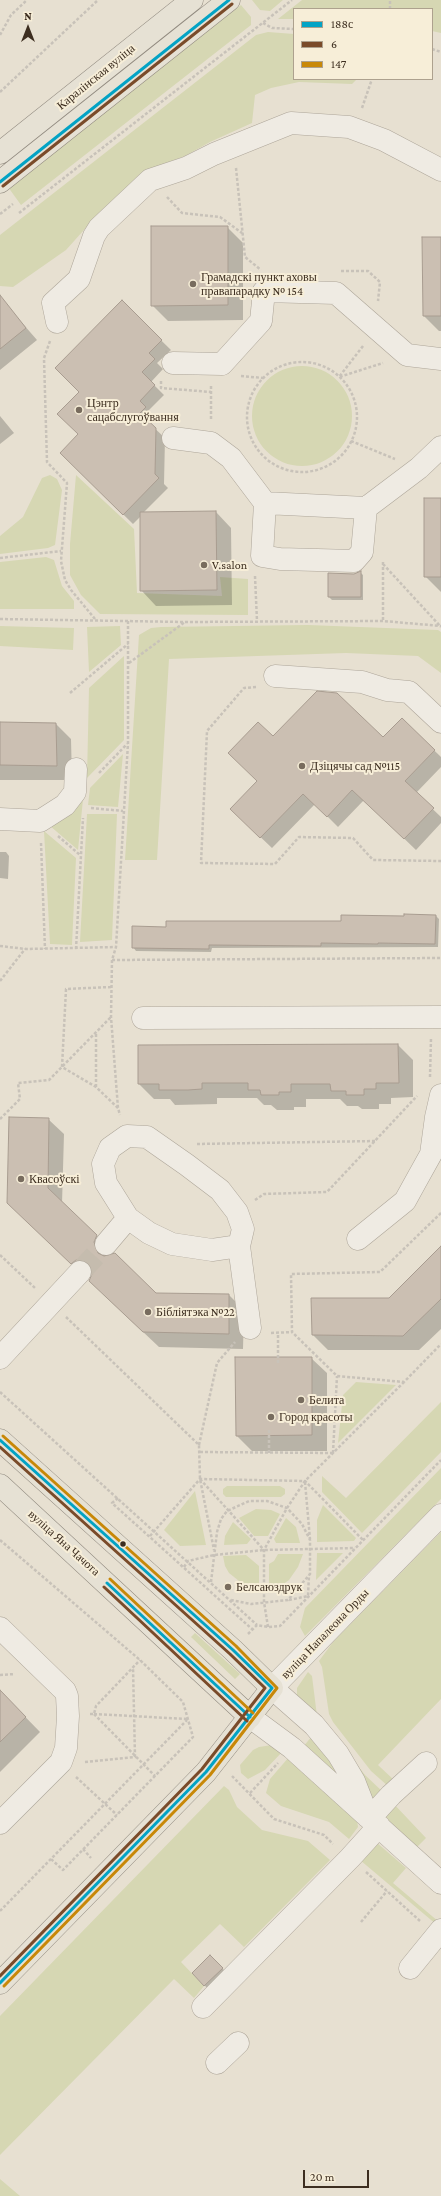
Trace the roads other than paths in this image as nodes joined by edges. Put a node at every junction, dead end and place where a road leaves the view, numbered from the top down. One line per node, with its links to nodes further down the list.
1 (192, 0): 3 (main road, Каралінская вуліца)
2 (217, 4): 5 (main road, Каралінская вуліца)
3 (0, 153)
4 (441, 170): 6 (street)
5 (0, 182)
6 (57, 322)
7 (441, 359): 8 (street)
8 (173, 363)
9 (173, 438): 11 (street)
10 (441, 447): 12 (street)
11 (265, 504): 12 (street); 12 (street)
12 (366, 508)
13 (275, 676): 14 (street)
14 (441, 722)
15 (76, 769): 16 (street)
16 (0, 818)
17 (441, 1017): 18 (street)
18 (143, 1018)
19 (441, 1095): 21 (street)
20 (128, 1218): 22 (street); 23 (street); 23 (street)
21 (358, 1239)
22 (106, 1244)
23 (239, 1246): 25 (street)
24 (80, 1272): 26 (street)
25 (250, 1334)
26 (0, 1358)
27 (0, 1440): 31 (main road)
28 (0, 1485): 32 (main road, вуліца Яна Чачота)
29 (441, 1515): 31 (street, вуліца Напалеона Орды)
30 (0, 1628): 35 (street)
31 (272, 1688): 32 (main road, вуліца Напалеона Орды); 34 (street)
32 (250, 1717): 34 (street); 39 (main road, вуліца Напалеона Орды)
33 (426, 1763): 34 (street)
34 (372, 1820): 36 (street); 40 (street)
35 (0, 1823)
36 (441, 1884)
37 (441, 1930): 38 (street)
38 (410, 1968)
39 (0, 1983)
40 (203, 2007)
41 (238, 2043): 42 (street)
42 (217, 2063)

